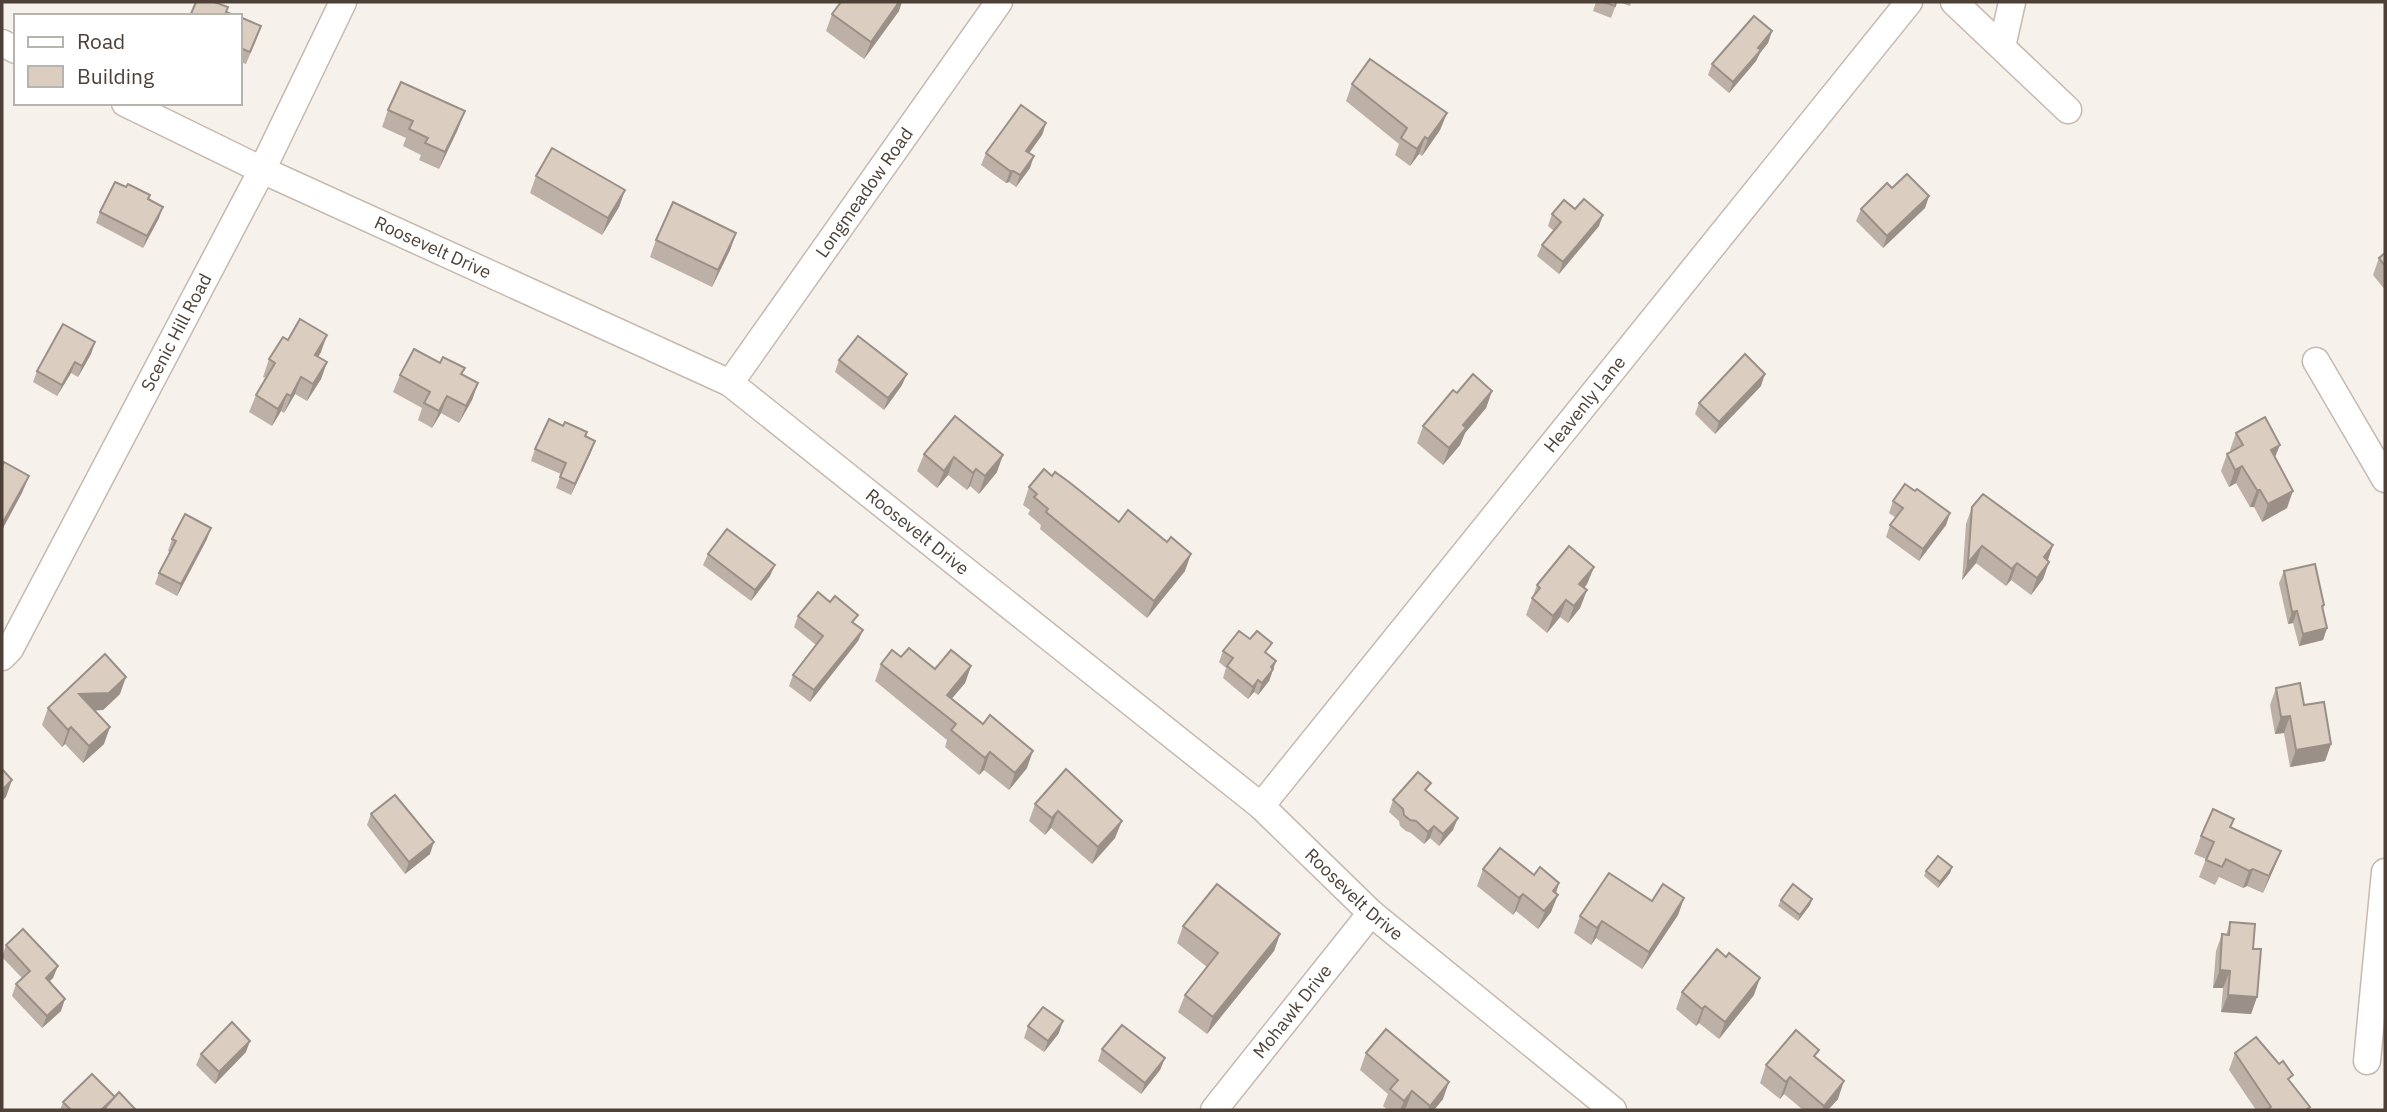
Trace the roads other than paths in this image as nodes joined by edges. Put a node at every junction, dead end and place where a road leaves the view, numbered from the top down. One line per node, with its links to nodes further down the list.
1 (343, 2): 9 (street, Scenic Hill Road)
2 (999, 2): 11 (street, Longmeadow Road)
3 (1909, 2): 14 (street, Heavenly Lane)
4 (1954, 2): 6 (street)
5 (2012, 2): 6 (street)
6 (2002, 47): 8 (street)
7 (129, 105): 9 (street, Roosevelt Drive)
8 (2068, 110)
9 (262, 170): 11 (street, Roosevelt Drive); 13 (street, Scenic Hill Road)
10 (2316, 361): 12 (street)
11 (730, 383): 14 (street, Roosevelt Drive)
12 (2385, 479)
13 (2, 657)
14 (1261, 806): 16 (street, Roosevelt Drive)
15 (2385, 872): 17 (street)
16 (1371, 913): 18 (street, Mohawk Drive); 19 (street, Roosevelt Drive)
17 (2367, 1061)
18 (1214, 1110)
19 (1614, 1110)

